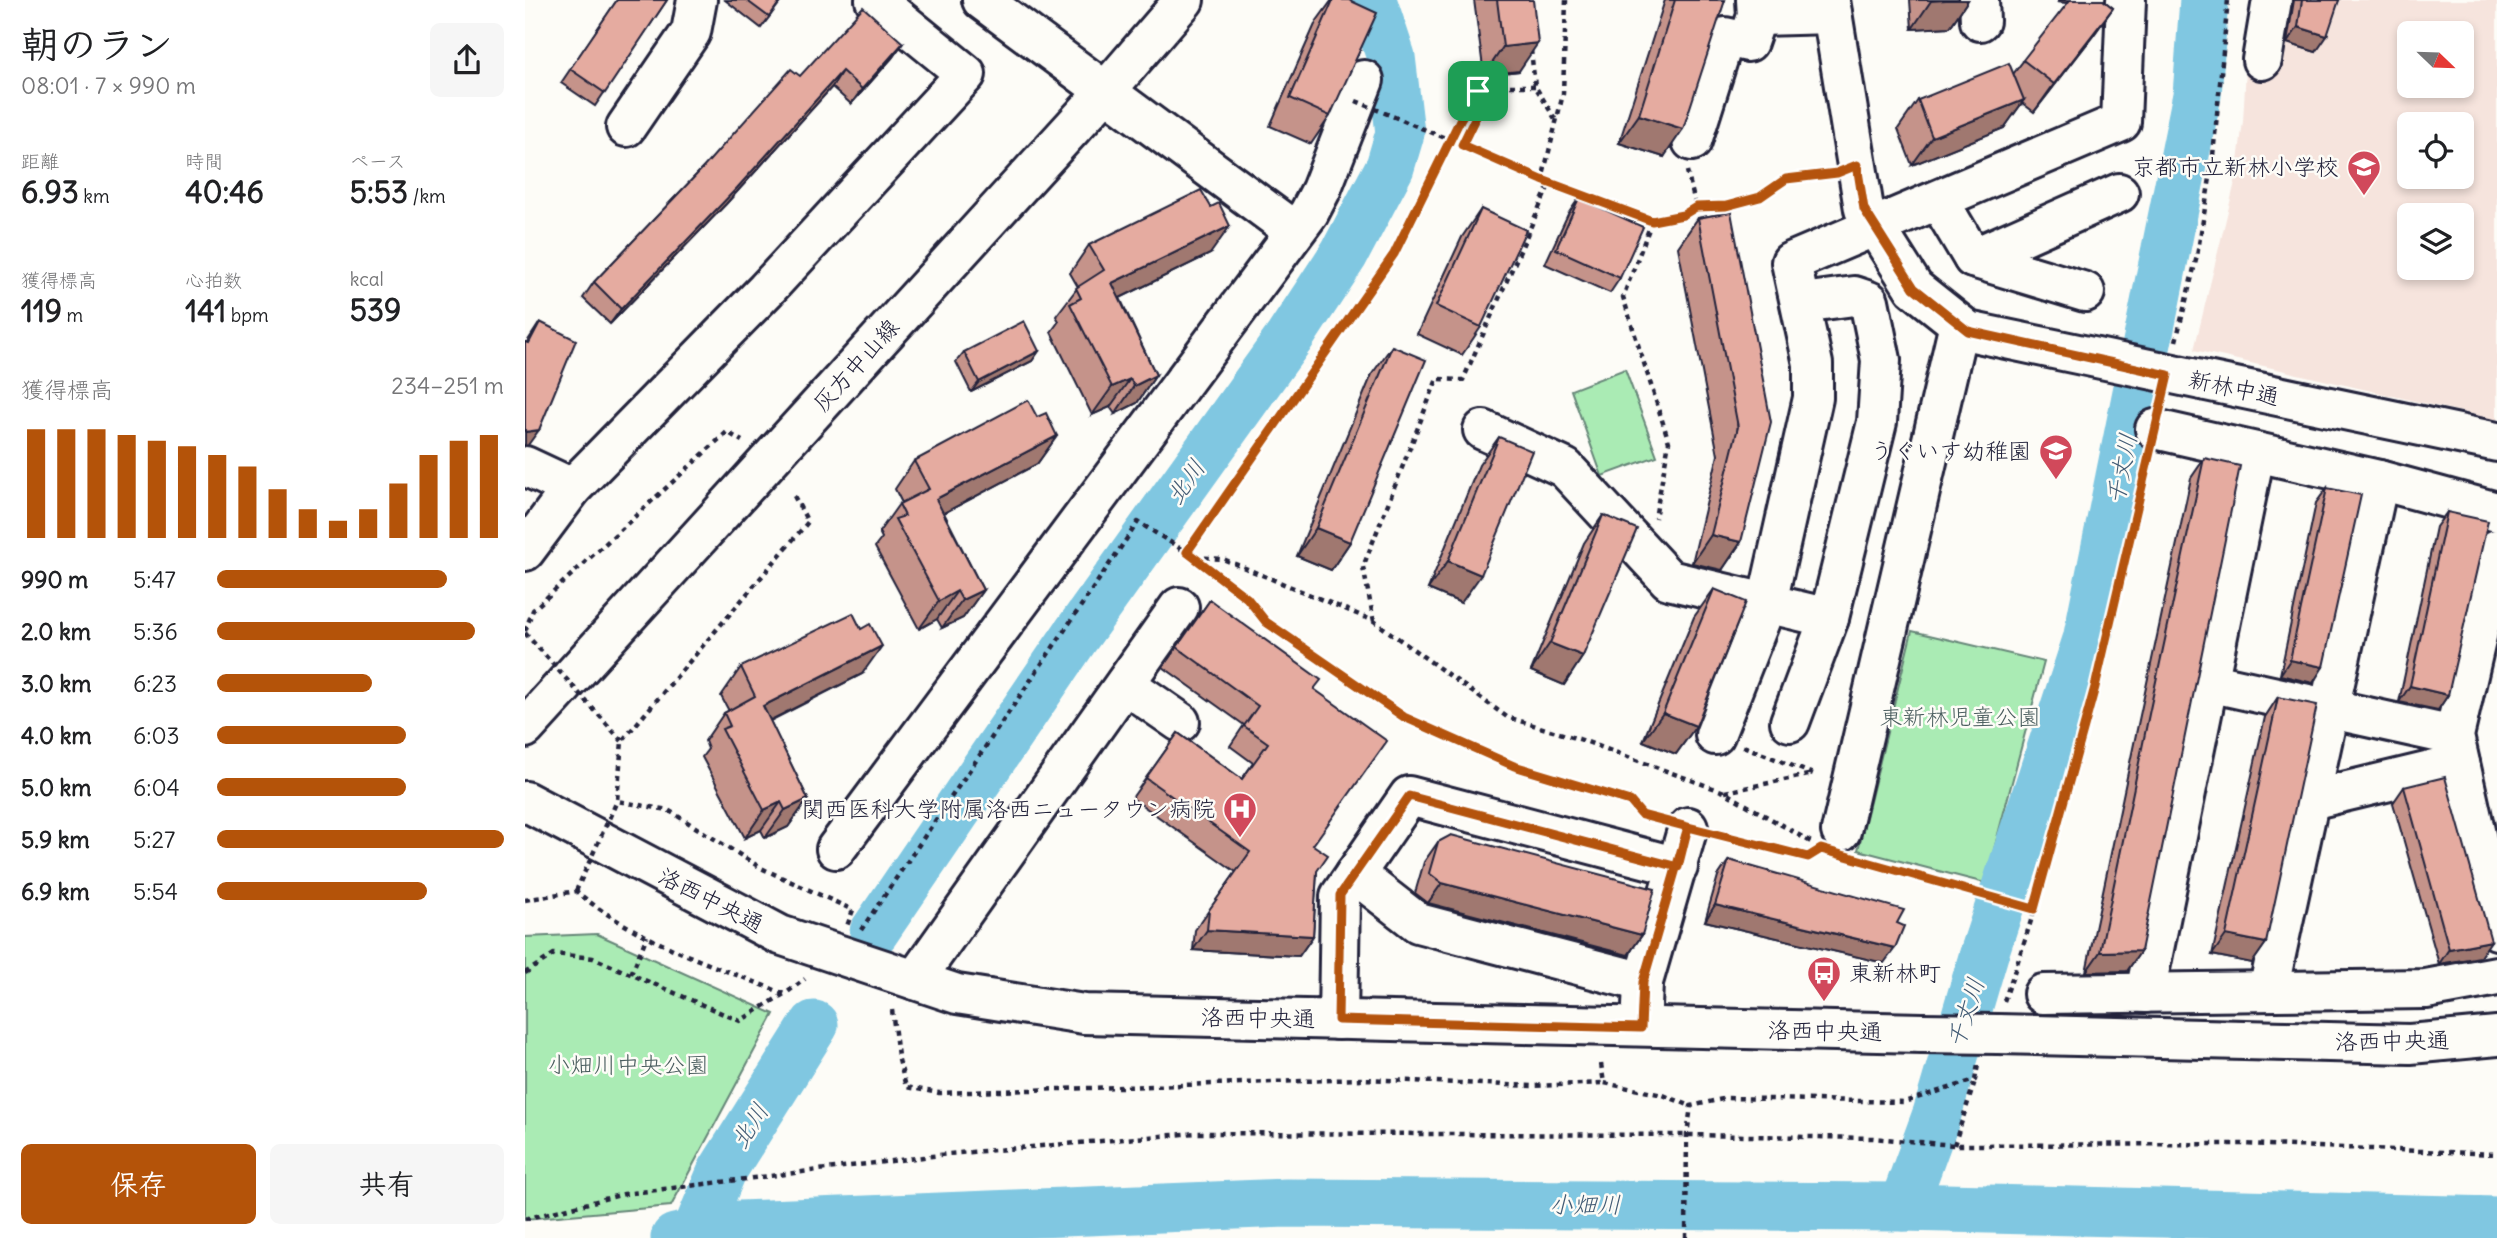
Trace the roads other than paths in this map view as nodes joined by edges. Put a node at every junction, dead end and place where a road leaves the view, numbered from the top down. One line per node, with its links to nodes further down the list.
1 (697, 0): 12 (street)
2 (875, 0): 28 (street)
3 (982, 0): 11 (street)
4 (1184, 0): 11 (street, 灰方中山線)
5 (2126, 0): 15 (street)
6 (2272, 0): 9 (street)
7 (1831, 7): 8 (street); 16 (street, 新林中通)
8 (1756, 8): 13 (street)
9 (2262, 60)
10 (1360, 90): 17 (street)
11 (1104, 93): 17 (street); 40 (street, 灰方中山線)
12 (626, 127)
13 (1692, 141)
14 (2119, 193): 18 (street)
15 (1939, 201): 16 (street); 18 (street)
16 (1876, 228): 20 (street); 21 (street, 新林中通)
17 (1293, 230): 47 (street)
18 (1973, 258): 19 (street)
19 (2085, 292)
20 (1802, 303): 32 (street); 34 (street)
21 (1959, 324): 24 (street, 新林中通); 46 (street)
22 (2155, 429): 25 (street)
23 (1483, 430): 32 (street)
24 (2497, 442)
25 (2255, 454): 27 (street); 35 (street)
26 (525, 466): 28 (street)
27 (2379, 480): 29 (street); 37 (street)
28 (572, 488): 31 (street)
29 (2497, 512)
30 (2497, 549): 42 (street)
31 (525, 551)
32 (1767, 603): 34 (street); 41 (street)
33 (1179, 607): 36 (street)
34 (1829, 618): 39 (street)
35 (2208, 682): 37 (street); 55 (street)
36 (1125, 684): 38 (street); 52 (street)
37 (2329, 710): 42 (street); 43 (street)
38 (1180, 722)
39 (1790, 722)
40 (525, 728)
41 (1715, 735)
42 (2457, 750): 43 (street); 50 (street)
43 (2310, 800): 54 (street)
44 (525, 801): 52 (street, 洛西中央通)
45 (1688, 827): 48 (street)
46 (1844, 844)
47 (836, 849)
48 (1678, 867): 49 (street); 53 (street)
49 (1355, 874): 53 (street); 57 (street)
50 (2497, 929)
51 (2497, 976): 54 (street)
52 (915, 980): 57 (street, 洛西中央通)
53 (1643, 982): 58 (street)
54 (2268, 991): 55 (street)
55 (2145, 993): 56 (street)
56 (2043, 994)
57 (1338, 1020): 58 (street, 洛西中央通)
58 (1641, 1028): 59 (street, 洛西中央通, bridge)
59 (2497, 1036)

